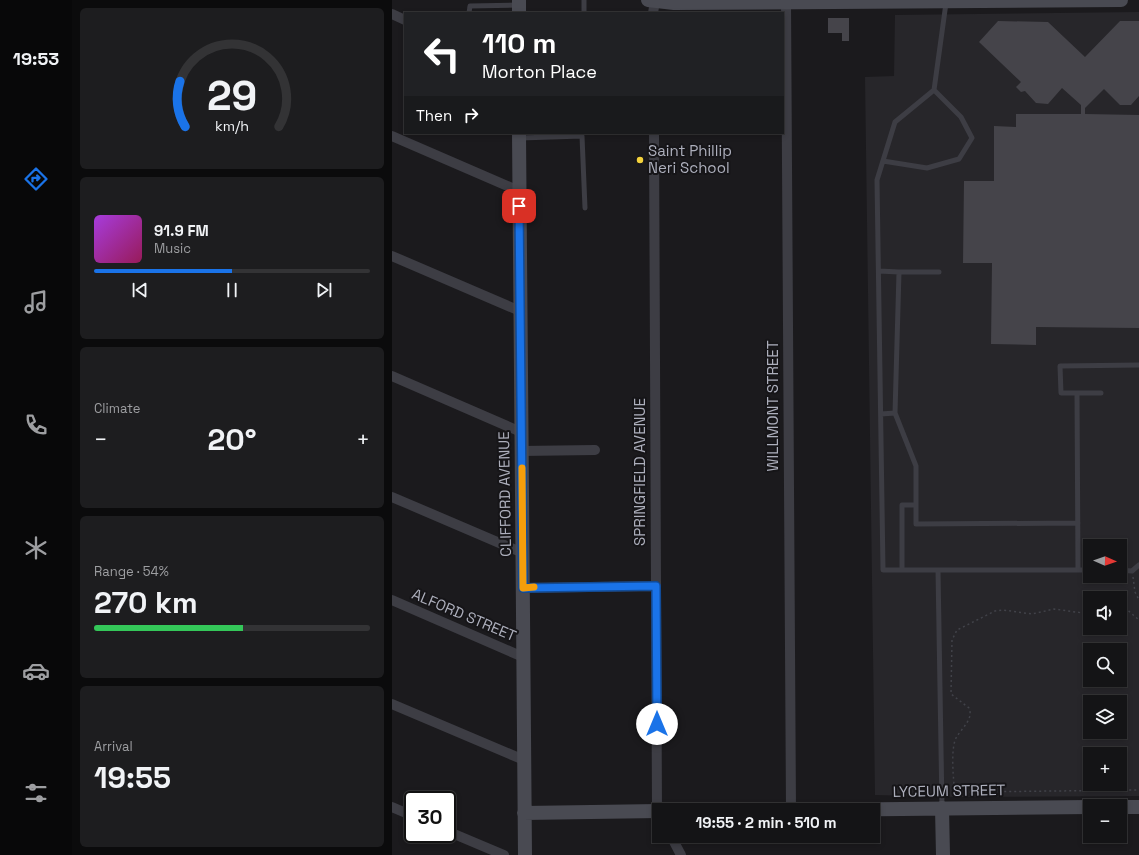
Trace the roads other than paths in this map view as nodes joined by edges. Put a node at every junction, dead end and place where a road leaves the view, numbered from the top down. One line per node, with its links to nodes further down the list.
1 (584, 0): 12 (lane)
2 (1048, 0): 3 (main road); 6 (main road)
3 (1110, 0): 4 (main road)
4 (1121, 0)
5 (946, 1): 6 (main road); 8 (main road); 16 (lane)
6 (1005, 1)
7 (500, 2): 10 (lane); 11 (lane)
8 (786, 2): 9 (main road); 15 (street, WILLMONT STREET)
9 (652, 5)
10 (519, 6)
11 (469, 12)
12 (584, 12)
13 (392, 14): 14 (street)
14 (404, 20)
15 (784, 62): 55 (street, WILLMONT STREET)
16 (934, 90): 21 (lane); 21 (lane)
17 (654, 134): 48 (street, SPRINGFIELD AVENUE)
18 (519, 135): 19 (lane); 22 (main road, CLIFFORD AVENUE)
19 (583, 135): 23 (lane)
20 (392, 136): 22 (street)
21 (883, 161): 25 (lane)
22 (519, 191): 28 (main road, CLIFFORD AVENUE)
23 (585, 208)
24 (392, 256): 28 (street)
25 (879, 272): 26 (lane); 34 (lane)
26 (899, 272): 27 (lane); 33 (lane)
27 (940, 272)
28 (520, 311): 35 (main road, CLIFFORD AVENUE)
29 (1139, 365): 31 (lane)
30 (392, 376): 35 (street)
31 (1076, 393): 32 (lane); 40 (lane)
32 (1101, 393)
33 (895, 413): 34 (lane); 39 (lane)
34 (881, 414): 43 (lane)
35 (521, 432): 37 (main road, CLIFFORD AVENUE)
36 (595, 450): 37 (street)
37 (522, 451): 41 (main road, CLIFFORD AVENUE)
38 (392, 497): 41 (street)
39 (916, 505): 40 (lane); 43 (lane)
40 (1078, 523): 45 (lane)
41 (523, 553): 49 (main road, CLIFFORD AVENUE)
42 (1139, 565): 47 (lane)
43 (902, 570): 44 (lane)
44 (938, 570): 45 (lane); 60 (lane)
45 (1078, 570): 46 (lane)
46 (1083, 570)
47 (1127, 570)
48 (656, 586): 49 (street); 54 (street, SPRINGFIELD AVENUE)
49 (523, 588): 51 (main road, CLIFFORD AVENUE)
50 (392, 600): 51 (street, ALFORD STREET)
51 (523, 657): 53 (main road, CLIFFORD AVENUE)
52 (392, 704): 53 (street)
53 (524, 760): 63 (main road, CLIFFORD AVENUE)
54 (658, 803)
55 (791, 803)
56 (392, 807): 62 (street)
57 (1083, 807): 60 (main road, LYCEUM STREET)
58 (1127, 807): 59 (main road)
59 (1139, 807)
60 (942, 808): 61 (main road, LYCEUM STREET); 70 (main road)
61 (880, 809)
62 (404, 812)
63 (524, 813): 64 (main road); 68 (main road, CLIFFORD AVENUE)
64 (652, 813)
65 (456, 835): 67 (street)
66 (675, 843): 69 (street)
67 (504, 855)
68 (525, 855)
69 (681, 855)
70 (943, 855)

